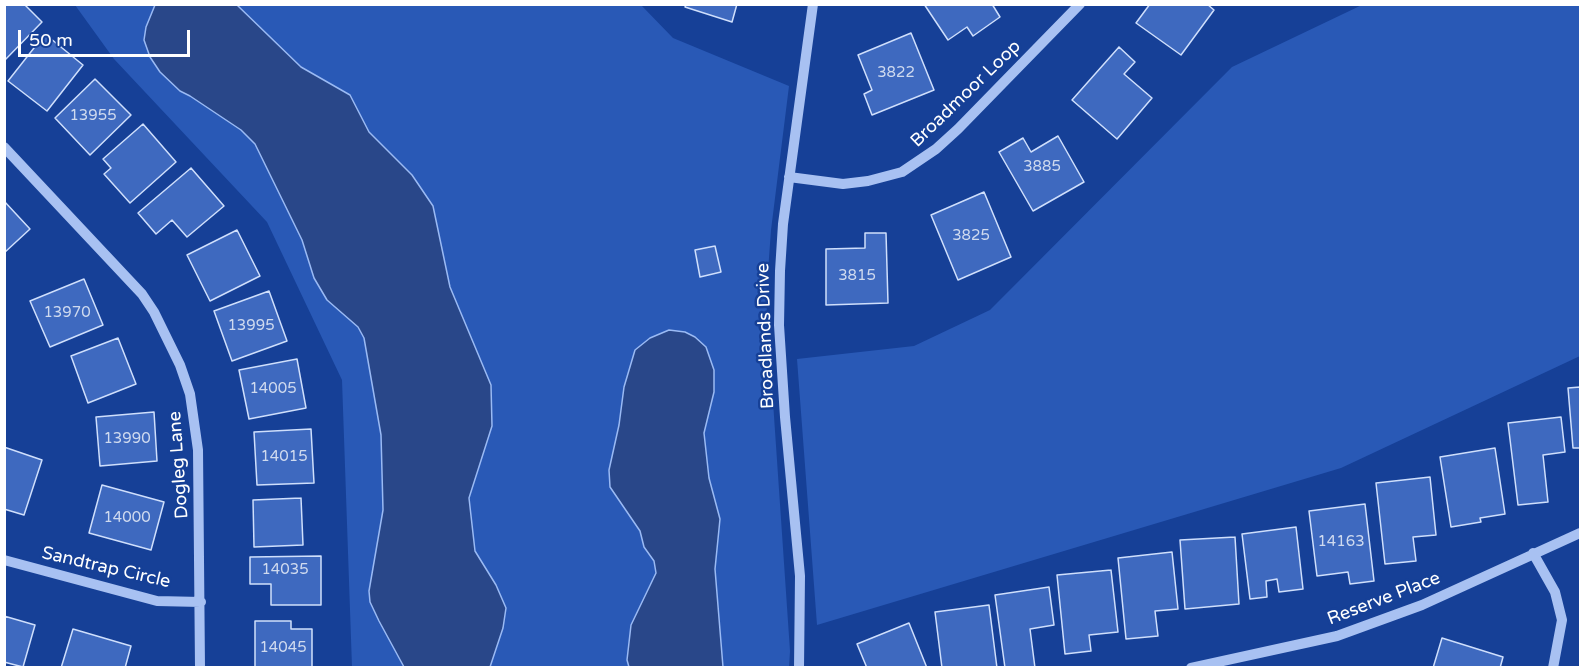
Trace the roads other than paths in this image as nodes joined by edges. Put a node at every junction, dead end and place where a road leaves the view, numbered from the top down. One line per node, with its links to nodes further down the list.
1 (813, 4): 4 (street, Broadlands Drive)
2 (1080, 4): 4 (street, Broadmoor Loop)
3 (4, 147): 8 (street, Dogleg Lane)
4 (789, 177): 10 (street, Broadlands Drive)
5 (1581, 533): 6 (street, Reserve Place)
6 (1533, 553): 11 (street, Reserve Place); 12 (street)
7 (4, 560): 8 (street, Sandtrap Circle)
8 (201, 602): 9 (street, Dogleg Lane)
9 (200, 668)
10 (799, 668)
11 (1191, 668)
12 (1553, 668)

